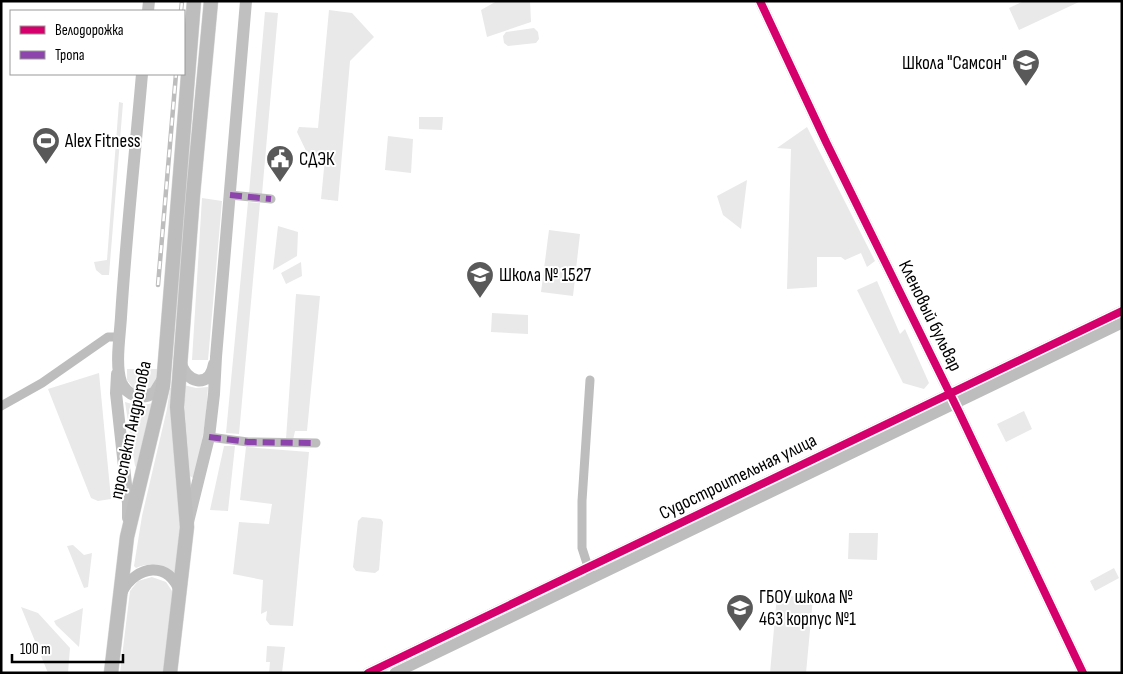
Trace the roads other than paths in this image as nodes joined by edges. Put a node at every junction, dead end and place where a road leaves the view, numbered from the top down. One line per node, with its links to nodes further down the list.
1 (194, 1): 14 (main road, проспект Андропова)
2 (211, 1): 12 (main road, проспект Андропова)
3 (246, 1): 6 (main road)
4 (760, 1): 16 (street, Кленовый бульвар)
5 (142, 75): 10 (main road)
6 (230, 195): 7 (street); 11 (main road)
7 (271, 199)
8 (1122, 311): 16 (street, Судостроительная улица)
9 (1122, 323): 16 (street, Судостроительная улица)
10 (120, 337): 13 (main road); 17 (street)
11 (216, 357): 12 (main road); 18 (main road)
12 (180, 360): 20 (main road, проспект Андропова)
13 (119, 367): 14 (main road); 21 (main road)
14 (164, 376): 21 (main road, проспект Андропова)
15 (590, 380): 22 (street)
16 (952, 399): 22 (street, Судостроительная улица); 29 (street, Кленовый бульвар)
17 (1, 406)
18 (209, 437): 19 (street); 20 (main road)
19 (316, 442)
20 (187, 527): 24 (main road, проспект Андропова)
21 (128, 538): 23 (main road, проспект Андропова)
22 (590, 573): 27 (street, Судостроительная улица); 28 (street, Судостроительная улица)
23 (122, 592): 24 (street); 25 (main road, проспект Андропова)
24 (180, 593): 26 (main road, проспект Андропова)
25 (111, 673)
26 (170, 673)
27 (368, 673)
28 (395, 673)
29 (1083, 673)

